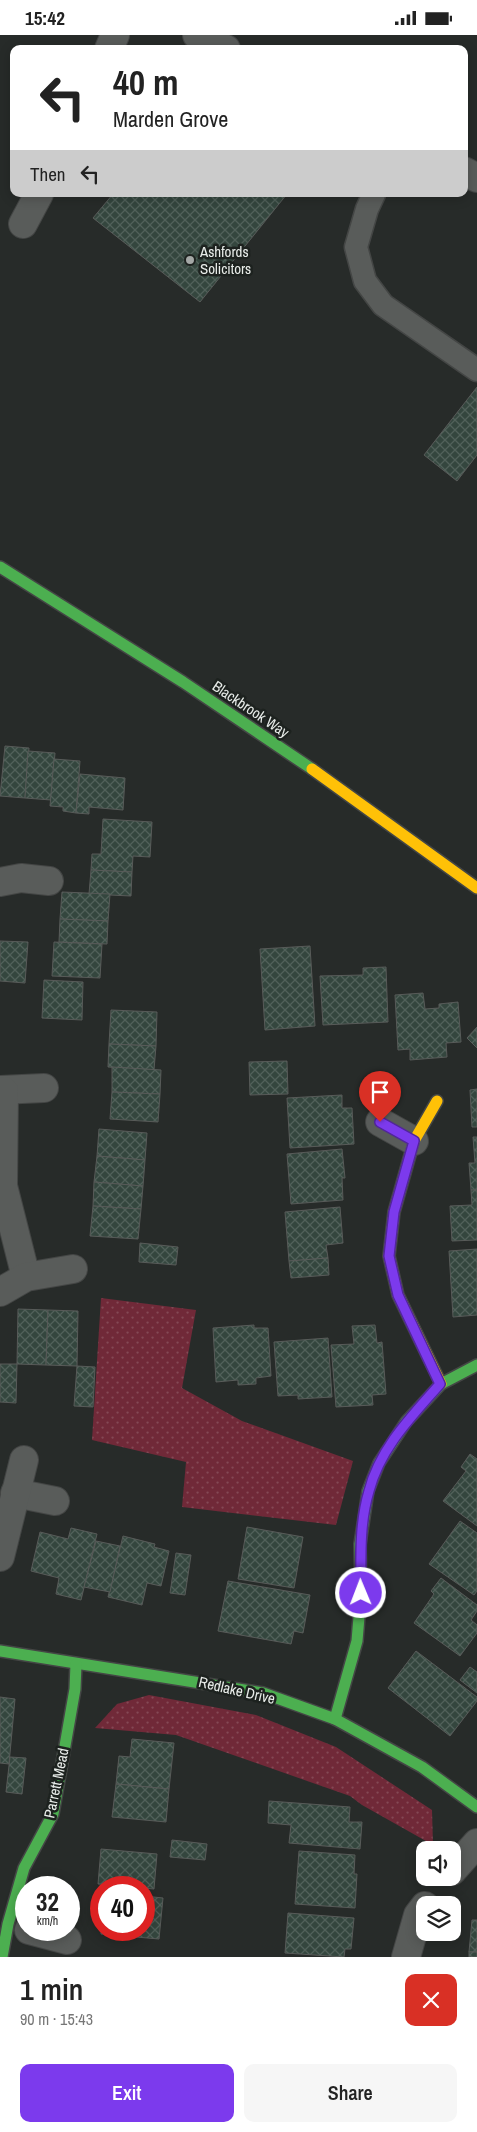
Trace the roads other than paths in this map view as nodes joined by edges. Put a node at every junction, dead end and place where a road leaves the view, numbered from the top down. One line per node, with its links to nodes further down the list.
1 (197, 35): 2 (street)
2 (218, 45)
3 (37, 197): 5 (street)
4 (373, 197): 6 (lane)
5 (23, 225)
6 (477, 370)
7 (0, 567): 10 (street, Blackbrook Way)
8 (49, 881): 9 (street)
9 (0, 882)
10 (477, 888)
11 (44, 1088): 12 (street)
12 (2, 1090): 17 (street)
13 (436, 1101): 15 (street)
14 (380, 1122): 15 (street)
15 (414, 1141): 20 (street)
16 (73, 1269): 17 (street)
17 (26, 1277): 18 (street)
18 (0, 1292)
19 (477, 1365): 20 (street)
20 (440, 1384): 27 (street)
21 (24, 1460): 22 (street)
22 (15, 1493): 23 (street); 24 (street)
23 (54, 1501)
24 (0, 1557)
25 (0, 1651): 26 (street, Redlake Drive)
26 (76, 1664): 27 (street, Redlake Drive); 31 (street, Parrett Mead)
27 (335, 1719): 28 (street, Redlake Drive)
28 (477, 1807)
29 (477, 1843): 30 (street)
30 (461, 1861)
31 (24, 1876)
32 (416, 1922): 35 (street)
33 (15, 1937): 34 (street, Parrett Mead)
34 (2, 1957)
35 (406, 1957)

